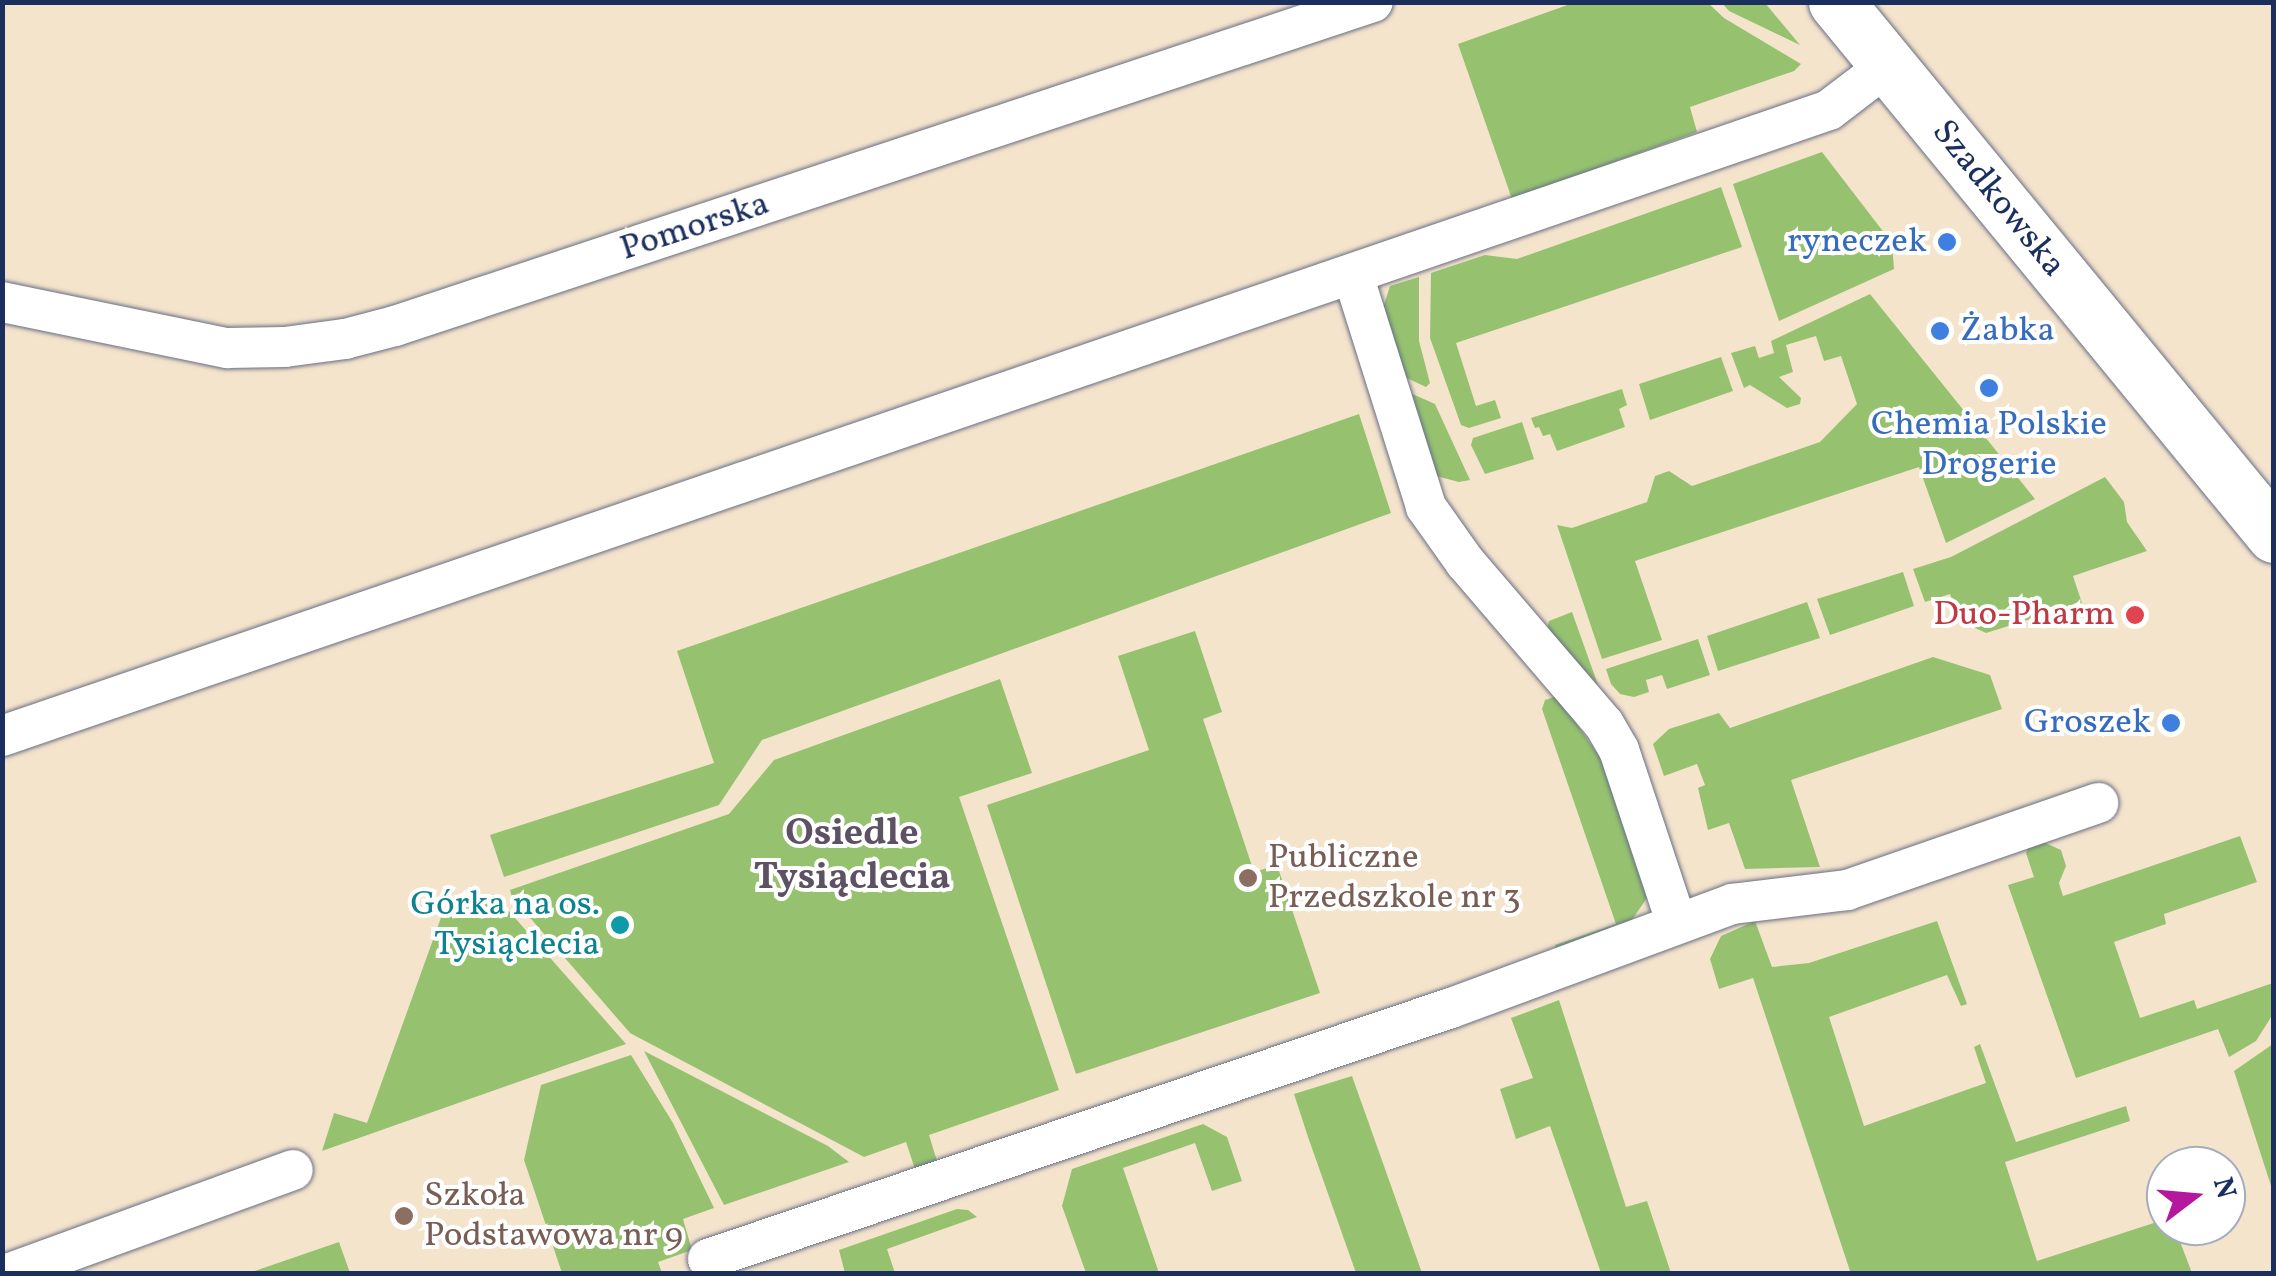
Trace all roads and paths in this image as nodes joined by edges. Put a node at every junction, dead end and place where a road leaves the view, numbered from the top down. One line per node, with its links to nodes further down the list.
1 (1374, 2): 5 (street, Pomorska)
2 (1836, 2): 3 (street, Szadkowska)
3 (1888, 65): 4 (street); 6 (street, Szadkowska)
4 (1353, 275): 7 (street); 9 (street)
5 (2, 302)
6 (2274, 535)
7 (2, 736)
8 (2098, 803): 9 (street)
9 (1677, 924): 11 (street)
10 (293, 1170): 12 (street)
11 (708, 1259)
12 (7, 1274)

